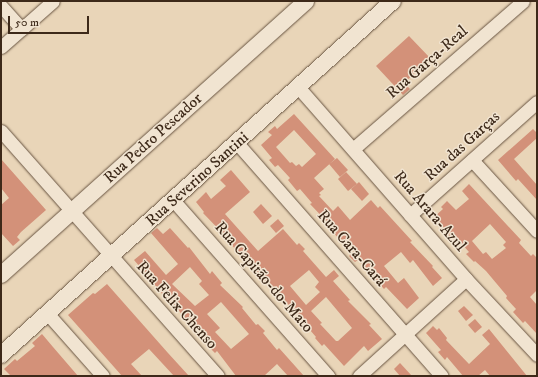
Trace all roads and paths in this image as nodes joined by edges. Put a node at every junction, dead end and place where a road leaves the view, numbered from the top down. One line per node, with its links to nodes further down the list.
1 (53, 1): 6 (street)
2 (306, 1): 15 (street, Rua Pedro Pescador)
3 (523, 1): 12 (street, Rua Garça-Real)
4 (386, 3): 8 (street, Rua Severino Santini)
5 (1, 6): 6 (street)
6 (22, 29): 7 (street)
7 (1, 47)
8 (298, 88): 11 (street, Rua Severino Santini); 12 (street, Rua Arara-Azul)
9 (537, 102): 13 (street, Rua das Garças)
10 (1, 131): 15 (street, Rua Felix Chenso)
11 (237, 143): 14 (street, Rua Severino Santini); 22 (street, Rua Cara-Cará)
12 (353, 149): 16 (street, Rua Arara-Azul)
13 (472, 160): 16 (street, Rua das Garças); 17 (street)
14 (174, 200): 18 (street, Rua Severino Santini); 27 (street, Rua Capitão-do-Mato)
15 (71, 211): 18 (street, Rua Felix Chenso); 19 (street, Rua Pedro Pescador)
16 (410, 215): 20 (street, Rua Arara-Azul)
17 (537, 231)
18 (111, 256): 21 (street, Rua Severino Santini); 26 (street, Rua Felix Chenso)
19 (4, 268)
20 (466, 279): 22 (street); 24 (street, Rua Arara-Azul)
21 (47, 313): 23 (street, Rua Severino Santini); 25 (street)
22 (406, 335): 28 (street); 29 (street, Rua Cara-Cará)
23 (1, 355)
24 (537, 356)
25 (103, 376)
26 (218, 376)
27 (328, 376)
28 (359, 376)
29 (442, 376)

